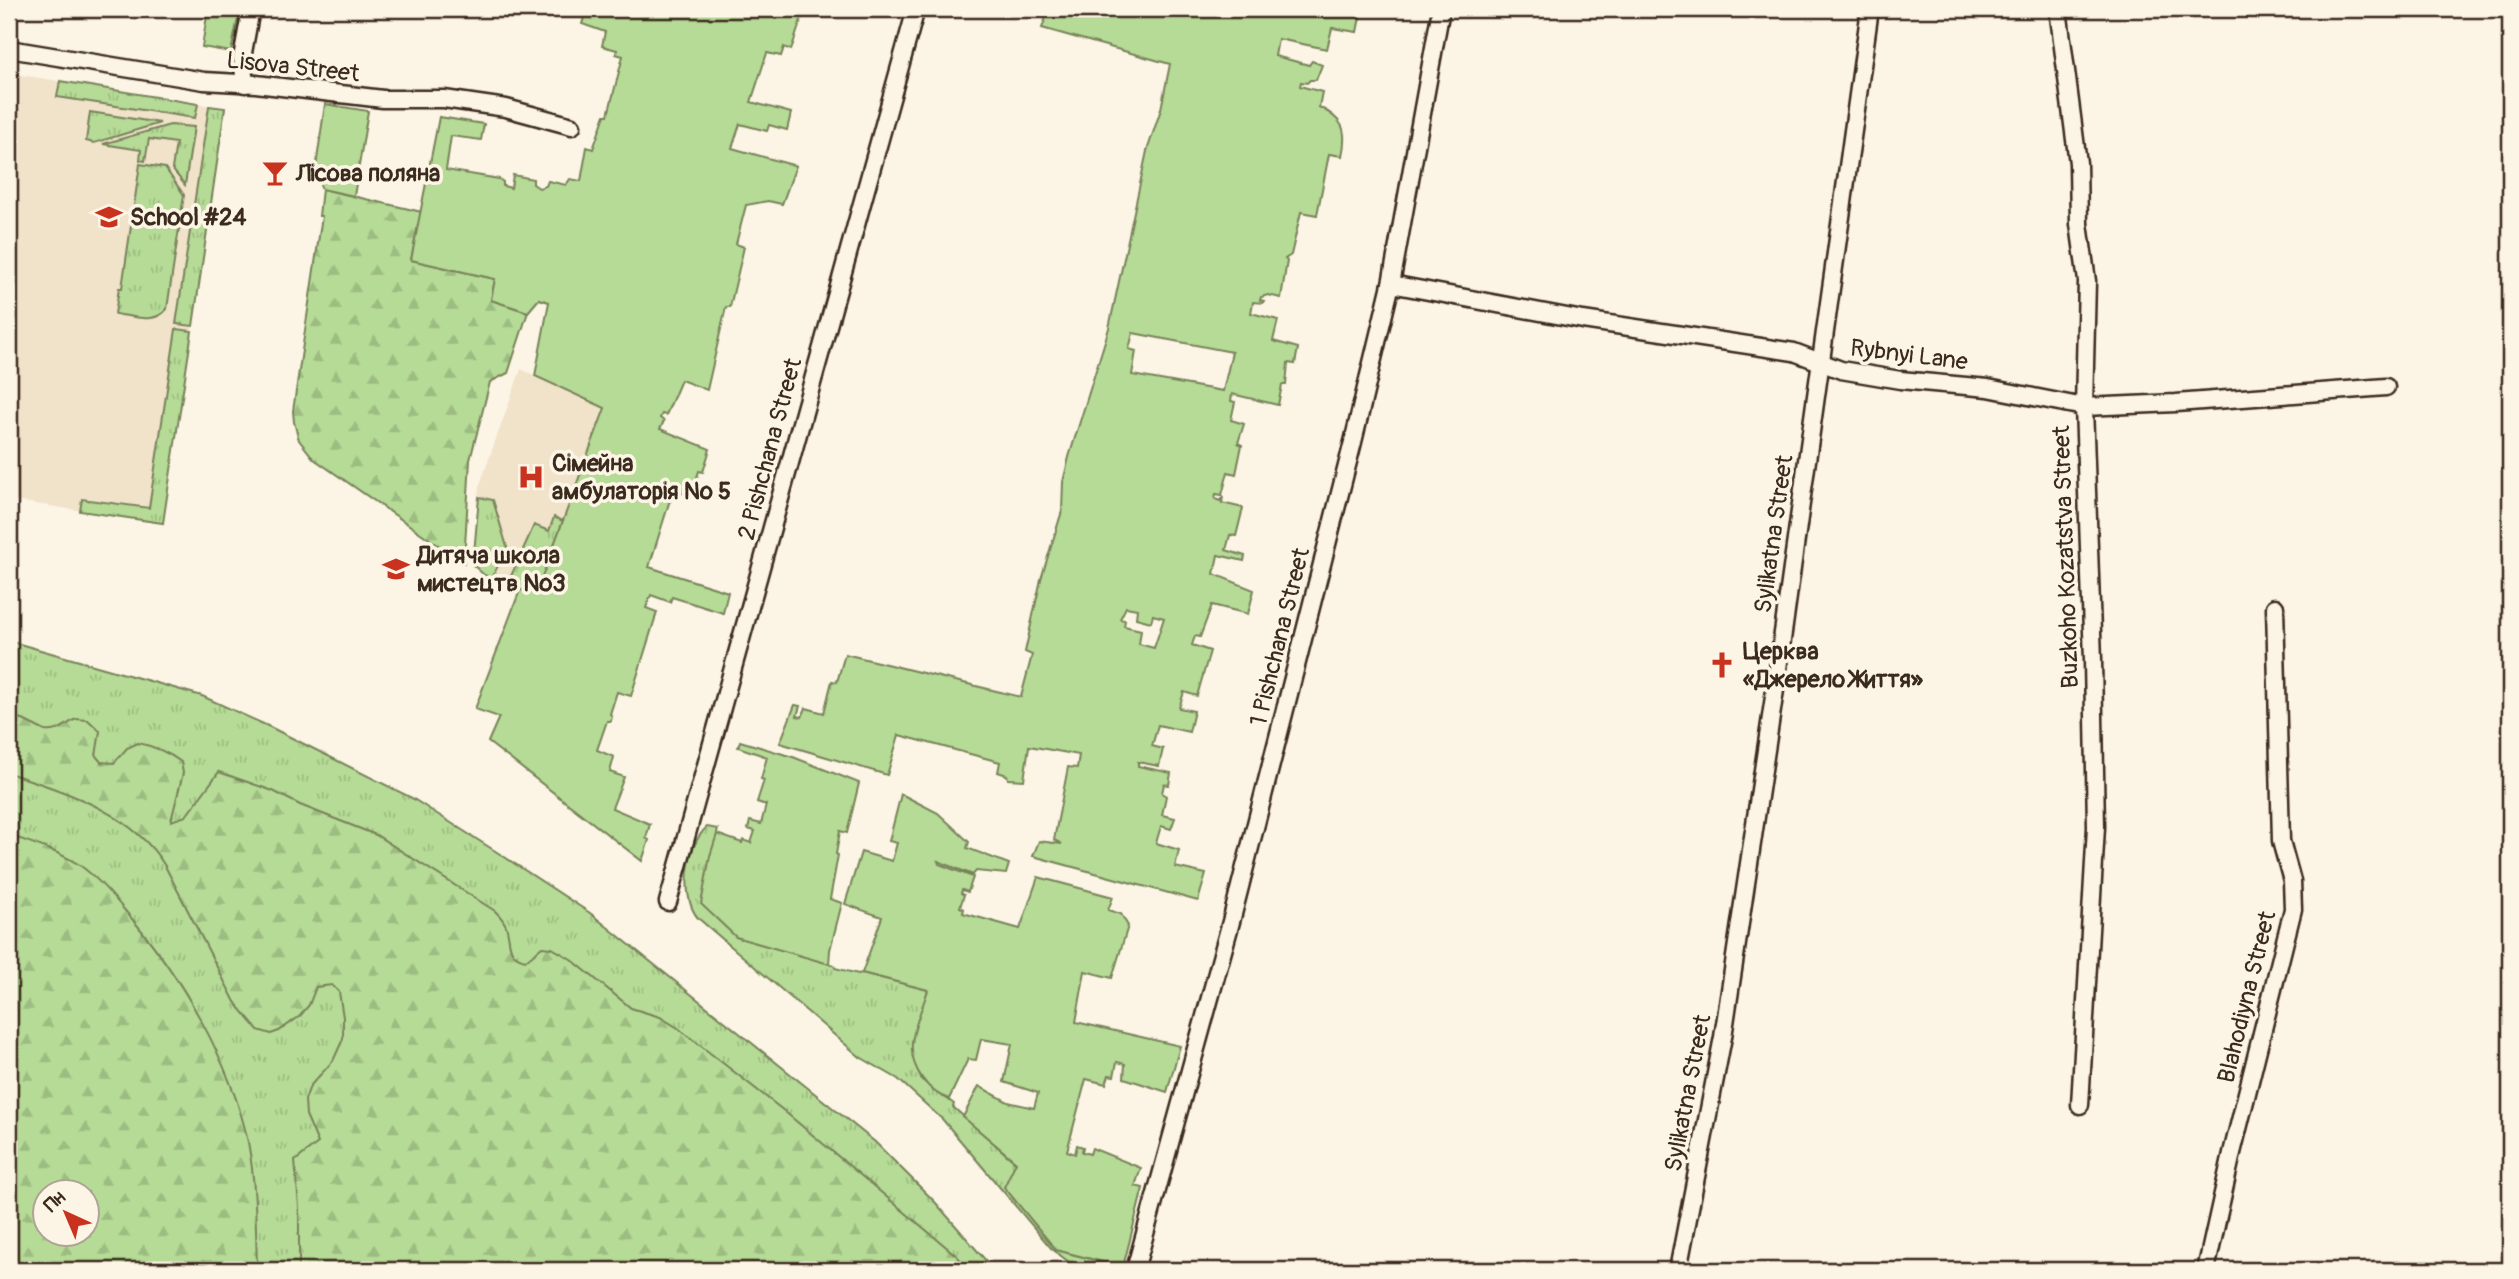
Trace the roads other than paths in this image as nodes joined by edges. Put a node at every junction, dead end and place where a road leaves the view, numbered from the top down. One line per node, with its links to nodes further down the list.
1 (251, 9): 7 (street)
2 (916, 9): 14 (street, 2 Pishchana Street)
3 (1441, 9): 9 (street, 1 Pishchana Street)
4 (1870, 9): 10 (street, Sylikatna Street)
5 (2058, 9): 12 (street, Buzkoho Kozatstva Street)
6 (9, 49): 7 (street, Lisova Street)
7 (245, 84): 8 (street, Lisova Street)
8 (572, 126)
9 (1391, 284): 10 (street, Rybnyi Lane); 16 (street, 1 Pishchana Street)
10 (1820, 361): 12 (street, Rybnyi Lane); 17 (street, Sylikatna Street)
11 (2386, 387): 12 (street, Rybnyi Lane)
12 (2084, 407): 15 (street, Buzkoho Kozatstva Street)
13 (2275, 607): 18 (street, Blahodiyna Street)
14 (668, 902)
15 (2081, 1105)
16 (1135, 1270)
17 (1678, 1270)
18 (2206, 1270)

